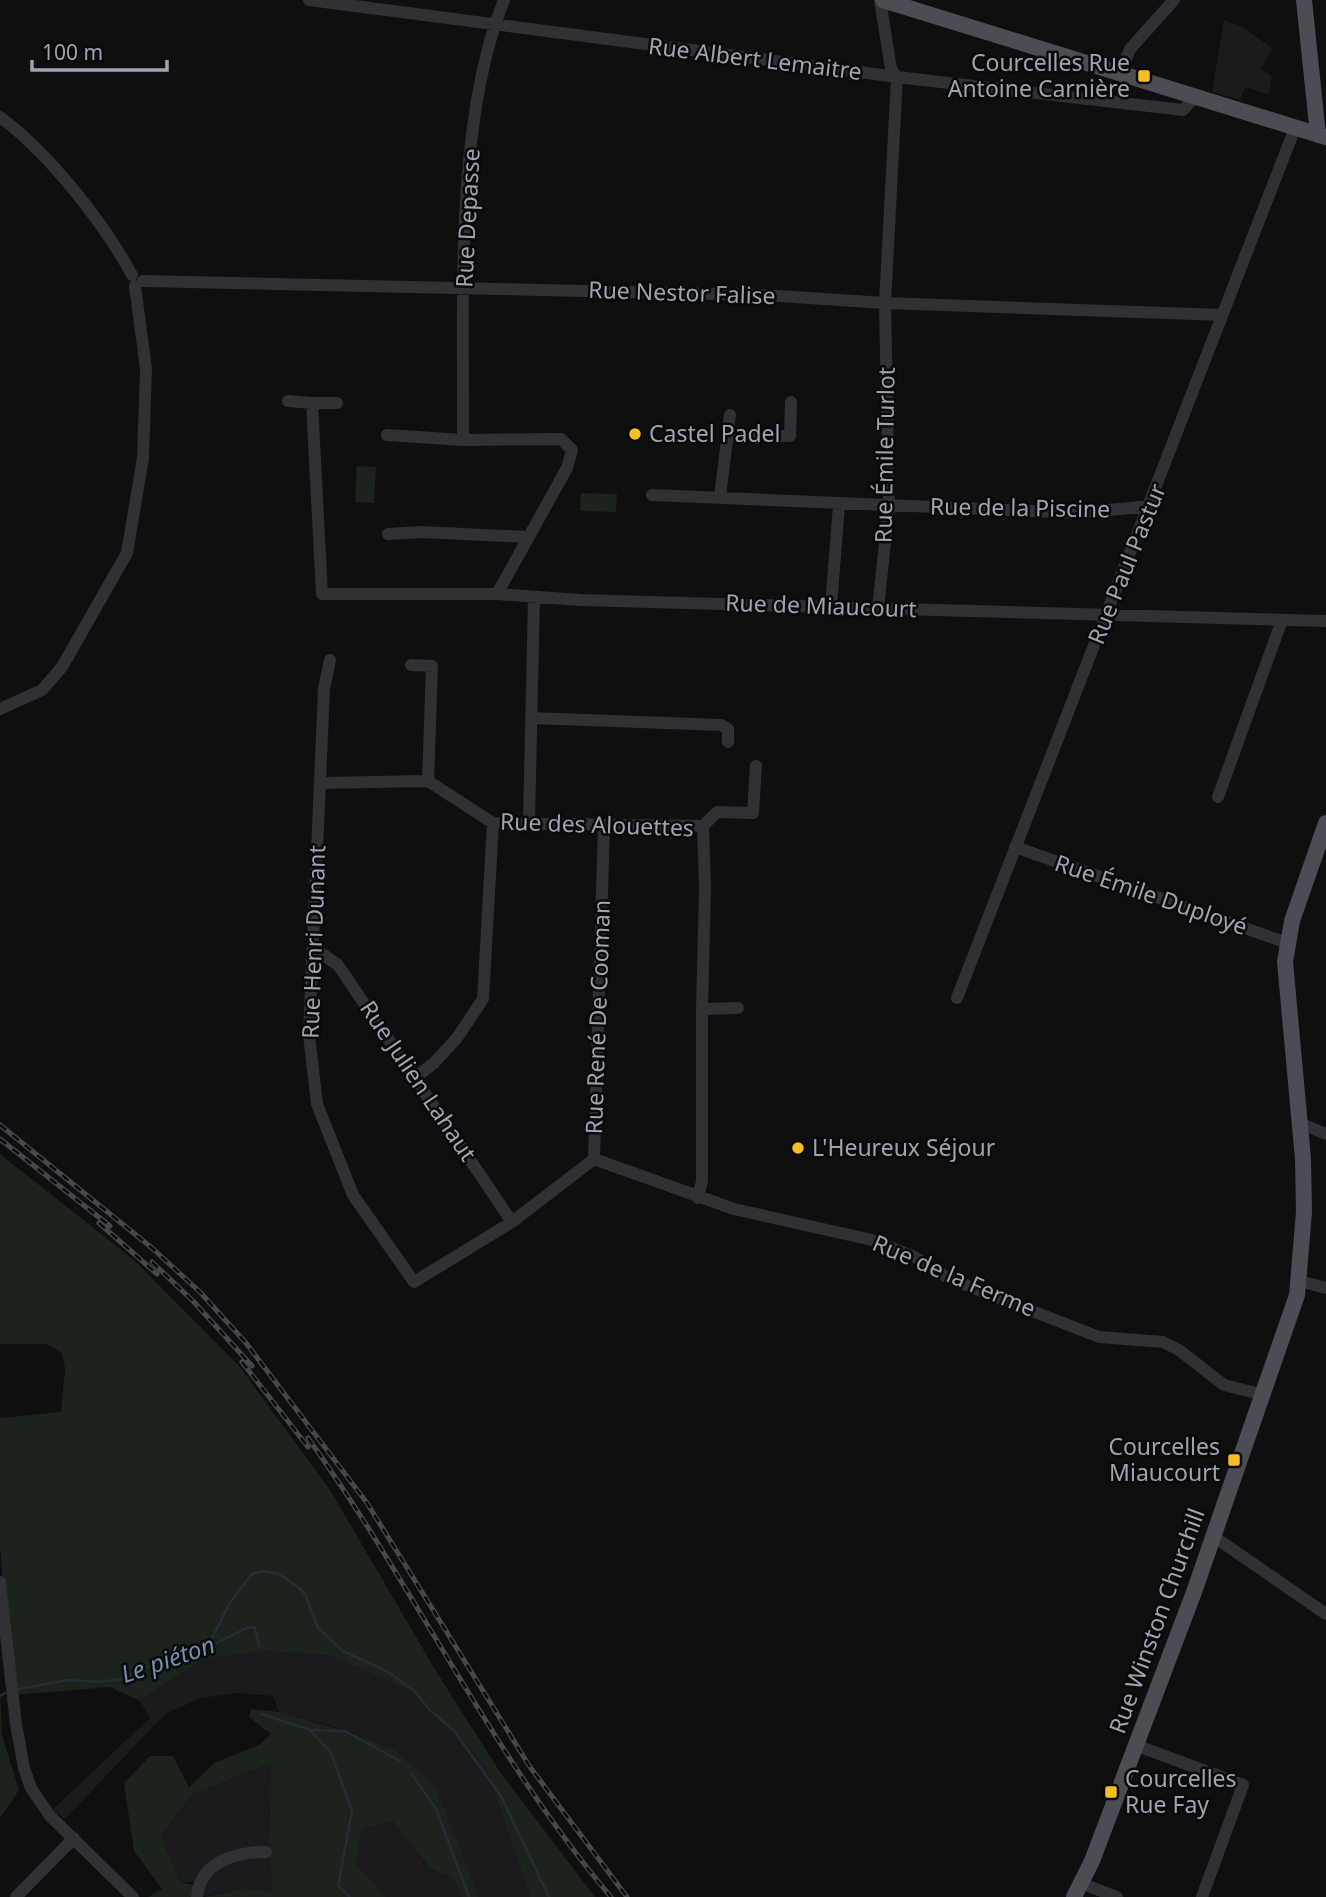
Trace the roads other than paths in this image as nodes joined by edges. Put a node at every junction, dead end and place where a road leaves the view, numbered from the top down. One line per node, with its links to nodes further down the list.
1 (309, 0): 6 (street, Rue Albert Lemaitre)
2 (504, 0): 6 (street, Rue Depasse)
3 (881, 0): 7 (main road); 8 (street, Rue Émile Turlot)
4 (1174, 0): 7 (street)
5 (1304, 0): 12 (main road)
6 (493, 26): 8 (street, Rue Albert Lemaitre); 14 (street, Rue Depasse)
7 (1120, 73): 9 (main road)
8 (897, 77): 9 (street, Rue Albert Lemaitre); 15 (street, Rue Émile Turlot)
9 (1195, 97): 11 (main road)
10 (0, 117): 13 (street)
11 (1295, 128): 12 (main road); 16 (street, Rue Paul Pastur)
12 (1322, 136)
13 (137, 281): 14 (street, Rue Nestor Falise); 41 (street)
14 (464, 286): 15 (street, Rue Nestor Falise); 24 (street, Rue Depasse)
15 (885, 303): 16 (street, Rue Nestor Falise); 28 (street, Rue Émile Turlot)
16 (1222, 315): 29 (street, Rue Paul Pastur)
17 (288, 401): 18 (street)
18 (312, 402): 20 (street); 32 (street, Rue de Miaucourt)
19 (791, 402): 23 (street)
20 (337, 403)
21 (730, 415): 23 (street)
22 (387, 435): 24 (street)
23 (727, 436): 26 (street)
24 (463, 440): 31 (street)
25 (652, 495): 26 (street, Rue de la Piscine)
26 (720, 497): 27 (street, Rue de la Piscine)
27 (839, 505): 28 (street, Rue de la Piscine); 34 (street)
28 (889, 506): 29 (street, Rue de la Piscine); 35 (street, Rue Émile Turlot)
29 (1151, 506): 36 (street, Rue Paul Pastur)
30 (388, 534): 31 (street)
31 (528, 537): 32 (street)
32 (497, 594): 33 (street, Rue de Miaucourt)
33 (534, 597): 34 (street, Rue de Miaucourt); 42 (street)
34 (831, 607): 35 (street, Rue de Miaucourt)
35 (878, 608): 36 (street, Rue de Miaucourt)
36 (1106, 615): 37 (street, Rue de Miaucourt); 53 (street, Rue Paul Pastur)
37 (1282, 620): 38 (street, Rue de Miaucourt); 47 (street)
38 (1326, 621)
39 (330, 660): 46 (street, Rue Henri Dunant)
40 (411, 665): 45 (street)
41 (0, 709)
42 (531, 718): 43 (street); 48 (street)
43 (728, 742)
44 (756, 766): 52 (street)
45 (428, 781): 46 (street); 49 (street, Rue des Alouettes)
46 (320, 783): 55 (street, Rue Henri Dunant)
47 (1218, 797)
48 (530, 822): 49 (street, Rue des Alouettes); 51 (street, Rue des Alouettes)
49 (493, 823): 59 (street)
50 (1326, 823): 54 (main road, Rue Winston Churchill)
51 (604, 825): 52 (street, Rue des Alouettes); 62 (street, Rue René De Cooman)
52 (703, 826): 58 (street, Rue des Alouettes)
53 (1015, 847): 54 (street, Rue Émile Duployé); 56 (street, Rue Paul Pastur)
54 (1287, 943): 60 (main road, Rue Winston Churchill)
55 (314, 948): 59 (street, Rue Julien Lahaut); 66 (street, Rue Henri Dunant)
56 (957, 998)
57 (738, 1008): 58 (street)
58 (702, 1010): 63 (street, Rue des Alouettes)
59 (416, 1077): 64 (street, Rue Julien Lahaut)
60 (1301, 1124): 61 (street); 65 (main road, Rue Winston Churchill)
61 (1326, 1135)
62 (594, 1159): 63 (street, Rue de la Ferme); 64 (street, Rue René De Cooman)
63 (698, 1198): 68 (street, Rue de la Ferme)
64 (512, 1222): 66 (street, Rue René De Cooman)
65 (1299, 1280): 67 (street); 68 (main road, Rue Winston Churchill)
66 (414, 1282)
67 (1326, 1288)
68 (1264, 1395): 69 (main road, Rue Winston Churchill)
69 (1213, 1536): 71 (street); 72 (main road, Rue Winston Churchill)
70 (0, 1583): 73 (street)
71 (1326, 1615)
72 (1135, 1745): 75 (main road, Rue Winston Churchill); 80 (street)
73 (74, 1838): 76 (street); 77 (street)
74 (266, 1852): 78 (street)
75 (1078, 1890): 79 (street)
76 (16, 1897)
77 (133, 1897)
78 (197, 1897)
79 (1117, 1897)
80 (1202, 1897)

